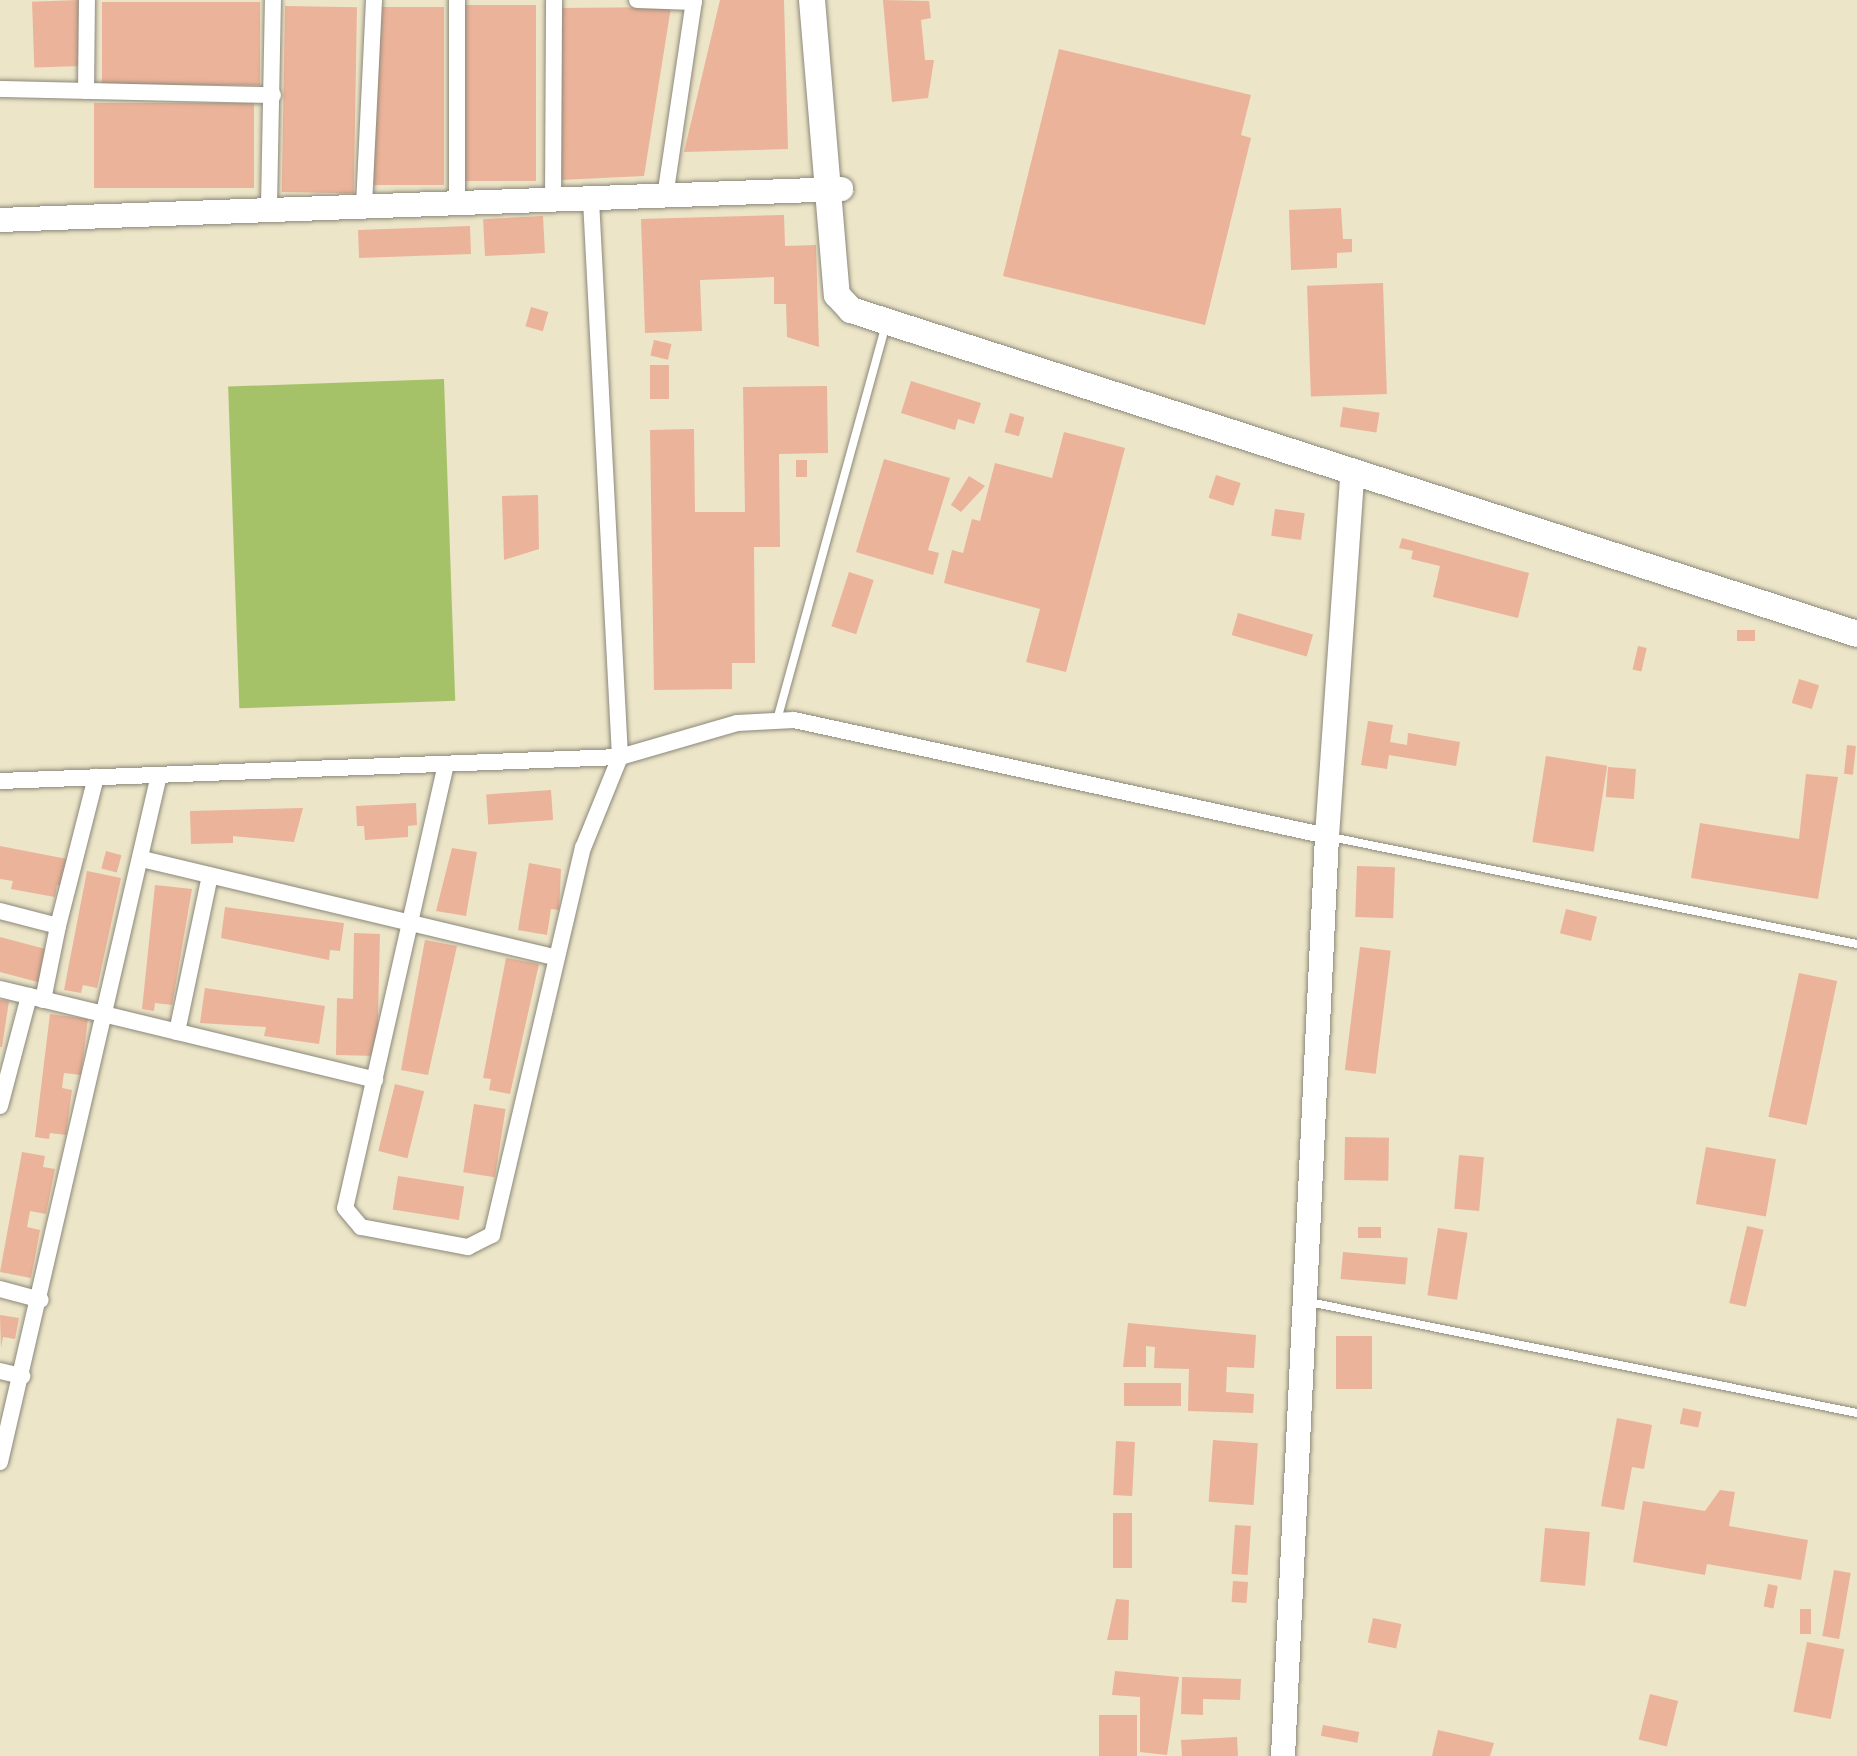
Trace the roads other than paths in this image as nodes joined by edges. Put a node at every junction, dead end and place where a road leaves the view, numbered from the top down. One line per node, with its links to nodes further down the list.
1 (87, 0): 11 (street)
2 (273, 0): 12 (street)
3 (374, 0): 18 (street)
4 (457, 0): 17 (street)
5 (554, 0): 16 (street)
6 (637, 0): 9 (street)
7 (812, 0): 13 (main road)
8 (825, 0): 13 (main road)
9 (694, 1): 14 (street)
10 (0, 89): 11 (street)
11 (86, 91): 12 (street)
12 (273, 95): 19 (street)
13 (834, 189): 14 (street); 21 (main road)
14 (665, 197): 15 (street)
15 (591, 200): 16 (street); 25 (street)
16 (553, 201): 17 (street)
17 (457, 203): 18 (street)
18 (364, 205): 19 (street)
19 (269, 206): 20 (street)
20 (3, 214)
21 (879, 321): 22 (main road); 24 (lane)
22 (1352, 477): 23 (main road); 30 (street)
23 (1857, 634)
24 (777, 720): 25 (street); 30 (street)
25 (620, 757): 26 (street); 37 (street)
26 (446, 764): 27 (street); 34 (street)
27 (159, 775): 28 (street); 31 (street)
28 (96, 777): 29 (street); 35 (street)
29 (0, 781)
30 (1327, 836): 36 (lane); 46 (street)
31 (142, 859): 32 (street); 40 (street)
32 (210, 875): 34 (street); 41 (street)
33 (0, 911): 35 (street)
34 (410, 923): 37 (street); 42 (street)
35 (58, 926): 39 (street)
36 (1857, 944)
37 (556, 958): 42 (street)
38 (0, 989): 39 (street)
39 (36, 998): 40 (street); 43 (street)
40 (102, 1014): 41 (street); 45 (street)
41 (177, 1032): 42 (street)
42 (375, 1080)
43 (0, 1106)
44 (0, 1289): 45 (street)
45 (41, 1300): 48 (street)
46 (1306, 1301): 49 (lane); 51 (street)
47 (0, 1371): 48 (street)
48 (22, 1376): 50 (street)
49 (1857, 1413)
50 (0, 1458)
51 (1283, 1756)

